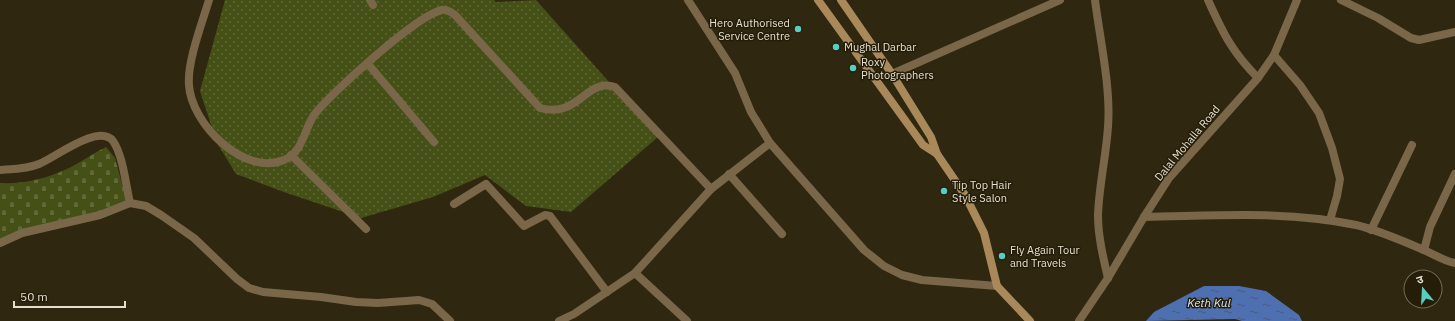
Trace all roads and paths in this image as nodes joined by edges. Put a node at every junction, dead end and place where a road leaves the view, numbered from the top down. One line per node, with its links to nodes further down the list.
1 (209, 0): 18 (street)
2 (688, 0): 16 (street)
3 (818, 0): 19 (main road)
4 (841, 0): 13 (main road)
5 (1060, 0): 13 (street)
6 (1095, 0): 35 (street)
7 (1208, 0): 14 (street)
8 (1297, 0): 11 (street, Dalal Mohalla Road)
9 (1341, 0): 10 (street)
10 (1455, 32)
11 (1274, 55): 14 (street, Dalal Mohalla Road); 27 (street)
12 (368, 64): 15 (street); 18 (street); 23 (street)
13 (892, 74): 19 (main road)
14 (1258, 78): 26 (street, Dalal Mohalla Road)
15 (434, 142)
16 (770, 143): 21 (street); 36 (street)
17 (1412, 145): 29 (street)
18 (291, 154): 28 (street)
19 (937, 154): 36 (main road)
20 (0, 170): 24 (street)
21 (729, 174): 23 (street); 30 (street)
22 (1455, 174): 32 (street)
23 (711, 189): 34 (street)
24 (130, 203): 31 (street); 38 (street)
25 (454, 204): 37 (street)
26 (1144, 217): 27 (street); 35 (street, Dalal Mohalla Road)
27 (1330, 220): 29 (street)
28 (366, 229)
29 (1371, 230): 32 (street)
30 (782, 234)
31 (0, 243)
32 (1424, 250): 33 (street)
33 (1455, 263)
34 (635, 273): 37 (street); 40 (street)
35 (1108, 278): 42 (street, Dalal Mohalla Road)
36 (997, 286): 41 (main road)
37 (607, 292): 39 (street)
38 (450, 321)
39 (559, 321)
40 (687, 321)
41 (1030, 321)
42 (1079, 321)

